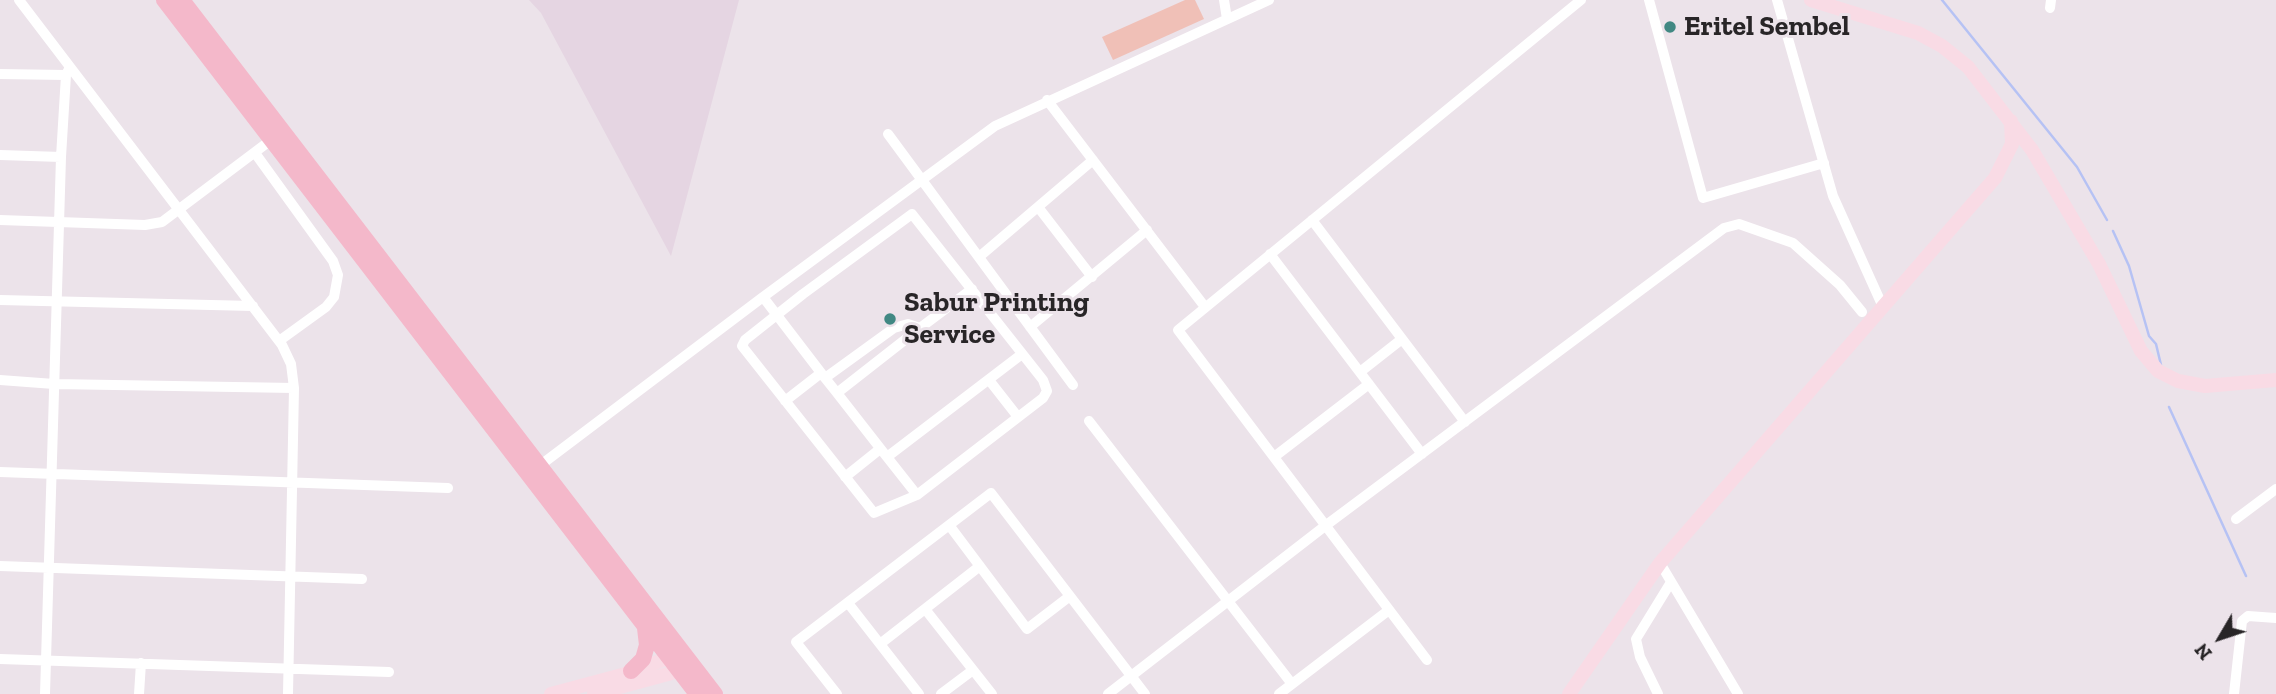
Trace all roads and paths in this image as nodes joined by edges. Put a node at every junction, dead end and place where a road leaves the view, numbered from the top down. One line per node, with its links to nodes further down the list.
1 (19, 0): 11 (street)
2 (164, 0): 16 (main road)
3 (182, 0): 63 (main road)
4 (1224, 0): 10 (street)
5 (1269, 0): 10 (street)
6 (1581, 0): 26 (street)
7 (1649, 0): 21 (street)
8 (1777, 0): 21 (street)
9 (1811, 0): 14 (street)
10 (1227, 19): 13 (street)
11 (68, 71): 12 (street); 19 (street); 24 (street)
12 (0, 75)
13 (1047, 100): 20 (street); 22 (street)
14 (2011, 121): 38 (street); 50 (street)
15 (888, 134): 22 (street)
16 (271, 140): 17 (street); 63 (main road)
17 (255, 153): 24 (street); 44 (street)
18 (0, 155): 19 (street)
19 (61, 157): 27 (street)
20 (1093, 160): 23 (street); 28 (street)
21 (1824, 163): 38 (street)
22 (921, 178): 30 (street); 33 (street)
23 (1038, 207): 30 (street); 31 (street)
24 (180, 210): 27 (street); 36 (street)
25 (0, 220): 27 (street)
26 (1312, 220): 29 (street); 43 (street)
27 (60, 222): 35 (street)
28 (1147, 230): 31 (street); 37 (street)
29 (1269, 254): 37 (street); 46 (street)
30 (979, 257): 41 (street)
31 (1091, 276): 41 (street)
32 (972, 289): 40 (street); 42 (street); 45 (street)
33 (763, 297): 40 (street); 63 (street)
34 (0, 300): 35 (street)
35 (58, 301): 36 (street); 51 (street)
36 (253, 306): 44 (street)
37 (1205, 307): 62 (street)
38 (1883, 307): 74 (street)
39 (1861, 312): 59 (street)
40 (777, 315): 47 (street); 56 (street)
41 (1030, 327): 53 (street)
42 (920, 328): 47 (street); 55 (street)
43 (1402, 339): 46 (street); 59 (street)
44 (279, 341): 54 (street)
45 (1022, 354): 49 (street); 57 (street)
46 (1360, 372): 52 (street)
47 (823, 375): 55 (street); 56 (street)
48 (0, 380): 51 (street)
49 (989, 380): 57 (street); 60 (street)
50 (2276, 380)
51 (54, 384): 54 (street); 65 (street)
52 (1369, 384): 61 (street); 62 (street)
53 (1073, 385)
54 (294, 388): 67 (street)
55 (837, 393): 60 (street)
56 (785, 401): 66 (street)
57 (1018, 417): 70 (street)
58 (1089, 421): 82 (street)
59 (1465, 422): 61 (street)
60 (883, 453): 66 (street); 70 (street)
61 (1422, 454): 73 (street)
62 (1274, 457): 73 (street)
63 (535, 469): 87 (main road); 89 (main road)
64 (0, 472): 65 (street)
65 (51, 473): 67 (street); 77 (street)
66 (845, 477): 70 (street)
67 (292, 482): 68 (street); 78 (street)
68 (448, 488)
69 (2276, 489): 71 (street)
70 (917, 495)
71 (2236, 519)
72 (949, 525): 76 (street); 81 (street); 83 (street)
73 (1325, 526): 82 (street); 85 (street)
74 (1660, 564): 80 (street); 116 (street)
75 (0, 566): 77 (street)
76 (980, 566): 81 (street); 84 (street)
77 (49, 570): 78 (street); 92 (street)
78 (292, 575): 79 (street); 94 (street)
79 (362, 579)
80 (1671, 582): 100 (street); 117 (street)
81 (1070, 596): 99 (street)
82 (1228, 601): 99 (street); 101 (street)
83 (848, 603): 88 (street); 109 (street)
84 (925, 609): 88 (street); 95 (street)
85 (1389, 610): 91 (street); 101 (street)
86 (2276, 618): 120 (street)
87 (645, 625): 89 (main road); 96 (main road)
88 (880, 644): 110 (street)
89 (676, 655): 96 (street); 97 (main road); 108 (main road)
90 (0, 659): 92 (street)
91 (1427, 660)
92 (45, 661): 93 (street); 102 (street)
93 (141, 663): 94 (street); 103 (street)
94 (289, 670): 98 (street); 104 (street)
95 (973, 670): 111 (street); 112 (street)
96 (631, 671): 105 (street)
97 (679, 671): 106 (street); 107 (main road)
98 (389, 672)
99 (1131, 676): 113 (street); 114 (street)
100 (1729, 680): 118 (street); 119 (street)
101 (1292, 684): 115 (street)
102 (45, 694)
103 (139, 694)
104 (288, 694)
105 (551, 694)
106 (594, 694)
107 (697, 694)
108 (715, 694)
109 (837, 694)
110 (919, 694)
111 (941, 694)
112 (992, 694)
113 (1108, 694)
114 (1145, 694)
115 (1279, 694)
116 (1569, 694)
117 (1658, 694)
118 (1728, 694)
119 (1738, 694)
120 (2234, 694)

